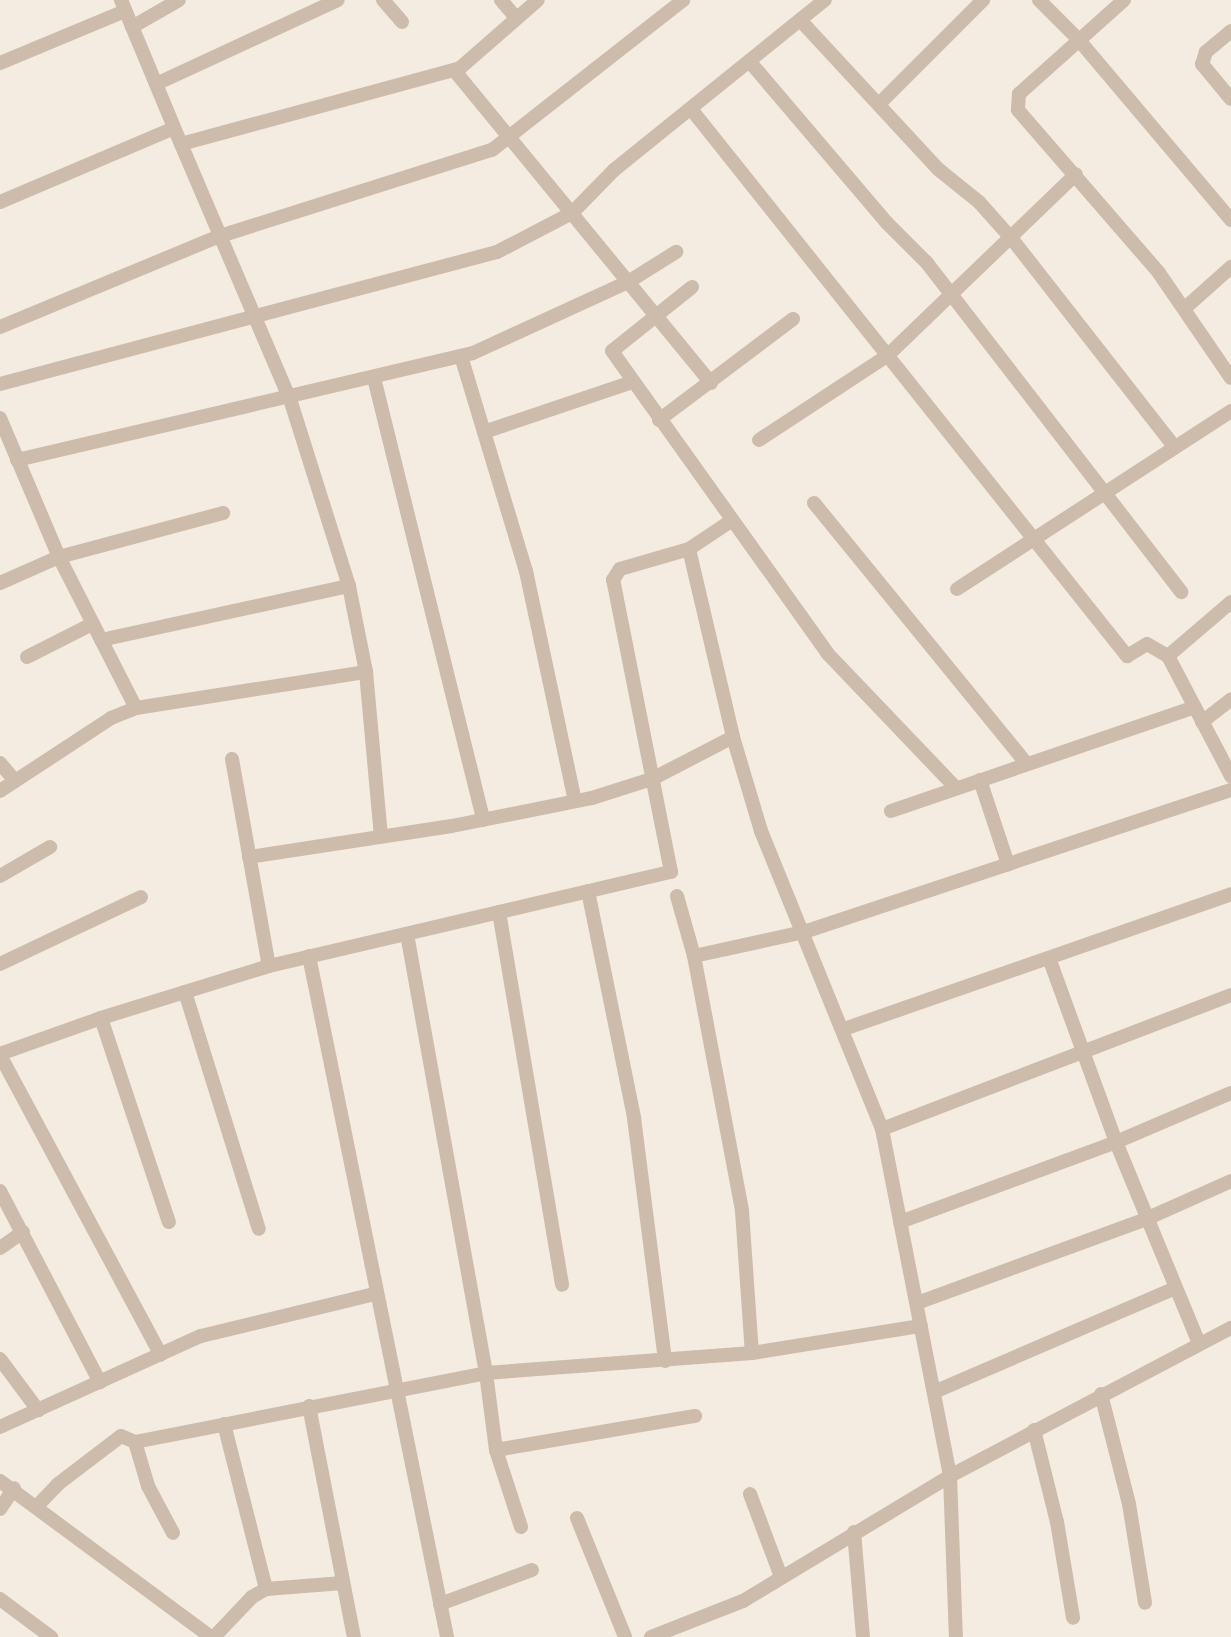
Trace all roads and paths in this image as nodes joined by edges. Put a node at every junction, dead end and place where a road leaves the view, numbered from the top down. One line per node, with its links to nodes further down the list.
1 (179, 0): 15 (street)
2 (338, 0): 21 (street)
3 (383, 0): 14 (street)
4 (501, 0): 12 (street)
5 (538, 0): 12 (street)
6 (683, 0): 26 (street)
7 (825, 0): 13 (street)
8 (983, 0): 23 (street)
9 (1039, 0): 17 (street)
10 (1124, 0): 17 (street)
11 (123, 5): 15 (street); 19 (street)
12 (516, 18): 20 (street)
13 (800, 21): 18 (street); 23 (street)
14 (402, 22)
15 (132, 27): 21 (street)
16 (1231, 31): 22 (street)
17 (1078, 39): 28 (street); 31 (street)
18 (750, 62): 24 (street); 38 (street)
19 (0, 63)
20 (454, 70): 26 (street); 27 (street)
21 (156, 84): 25 (street)
22 (1231, 99)
23 (880, 103): 33 (street)
24 (691, 109): 30 (street); 45 (street)
25 (174, 128): 27 (street); 29 (street)
26 (510, 138): 30 (street); 32 (street)
27 (181, 144): 32 (street)
28 (1076, 174): 33 (street); 39 (street)
29 (0, 202)
30 (572, 213): 36 (street); 41 (street)
31 (1230, 215)
32 (218, 237): 41 (street); 43 (street)
33 (1012, 239): 38 (street); 57 (street)
34 (676, 252): 36 (street)
35 (1231, 267): 39 (street)
36 (628, 282): 40 (street); 44 (street)
37 (692, 287): 40 (street)
38 (952, 296): 45 (street); 59 (street)
39 (1185, 308): 47 (street)
40 (656, 316): 48 (street); 49 (street)
41 (252, 317): 50 (street); 51 (street)
42 (793, 319): 49 (street)
43 (0, 327)
44 (461, 356): 46 (street); 55 (street)
45 (887, 356): 56 (street); 63 (street)
46 (374, 378): 51 (street); 93 (street)
47 (1231, 378)
48 (633, 382): 54 (street); 55 (street)
49 (711, 383): 54 (street)
50 (0, 384)
51 (289, 399): 58 (street); 67 (street)
52 (1231, 411): 57 (street)
53 (0, 418): 58 (street)
54 (659, 420): 62 (street)
55 (484, 432): 91 (street)
56 (759, 440)
57 (1173, 445): 59 (street)
58 (17, 460): 65 (street)
59 (1104, 492): 63 (street); 69 (street)
60 (814, 503): 83 (street)
61 (223, 513): 65 (street)
62 (731, 521): 64 (street); 88 (street)
63 (1033, 541): 68 (street); 73 (street)
64 (689, 549): 80 (street); 85 (street)
65 (59, 557): 66 (street); 71 (street)
66 (0, 583)
67 (349, 586): 72 (street); 75 (street)
68 (957, 589)
69 (1181, 592)
70 (1231, 602): 73 (street)
71 (92, 624): 72 (street); 74 (street)
72 (101, 640): 78 (street)
73 (1168, 656): 77 (street)
74 (27, 657)
75 (366, 672): 78 (street); 94 (street)
76 (1231, 699): 79 (street)
77 (1195, 707): 79 (street); 83 (street)
78 (136, 708): 86 (street)
79 (1202, 722): 84 (street)
80 (733, 737): 85 (street); 104 (street)
81 (232, 759): 96 (street)
82 (0, 763): 86 (street)
83 (1027, 764): 87 (street)
84 (1231, 776)
85 (652, 779): 91 (street); 99 (street)
86 (15, 780): 89 (street)
87 (980, 780): 88 (street); 97 (street)
88 (956, 788): 92 (street)
89 (0, 790)
90 (1231, 790): 97 (street)
91 (575, 801): 93 (street)
92 (891, 811)
93 (483, 820): 94 (street)
94 (381, 836): 96 (street)
95 (50, 847): 98 (street)
96 (249, 857): 110 (street)
97 (1008, 864): 104 (street)
98 (0, 876)
99 (588, 891): 103 (street); 138 (street)
100 (1231, 894): 108 (street)
101 (677, 896): 107 (street)
102 (141, 897): 109 (street)
103 (499, 912): 105 (street); 128 (street)
104 (804, 932): 107 (street); 114 (street)
105 (407, 934): 106 (street); 139 (street)
106 (309, 956): 110 (street); 130 (street)
107 (694, 956): 135 (street)
108 (1049, 958): 114 (street); 115 (street)
109 (0, 964)
110 (269, 966): 111 (street)
111 (185, 992): 113 (street); 125 (street)
112 (1231, 995): 115 (street)
113 (101, 1017): 116 (street); 124 (street)
114 (844, 1029): 118 (street)
115 (1083, 1051): 118 (street); 119 (street)
116 (0, 1055): 136 (street)
117 (1231, 1093): 119 (street)
118 (882, 1129): 123 (street)
119 (1116, 1142): 122 (street); 123 (street)
120 (1231, 1181): 122 (street)
121 (0, 1191): 126 (street)
122 (1146, 1219): 129 (street); 131 (street)
123 (900, 1222): 131 (street)
124 (169, 1223)
125 (259, 1229)
126 (23, 1232): 127 (street); 140 (street)
127 (0, 1248)
128 (562, 1285)
129 (1175, 1288): 134 (street); 142 (street)
130 (374, 1294): 136 (street); 141 (street)
131 (917, 1303): 132 (street)
132 (922, 1326): 135 (street); 142 (street)
133 (1231, 1328): 134 (street)
134 (1198, 1341): 143 (street)
135 (752, 1353): 138 (street)
136 (161, 1354): 140 (street)
137 (0, 1359): 145 (street)
138 (665, 1361): 139 (street)
139 (486, 1373): 141 (street); 151 (street)
140 (100, 1382): 145 (street)
141 (393, 1388): 144 (street); 168 (street)
142 (934, 1392): 152 (street)
143 (1101, 1394): 149 (street); 167 (street)
144 (309, 1406): 147 (street); 164 (street)
145 (38, 1410): 148 (street)
146 (695, 1416): 151 (street)
147 (224, 1424): 150 (street); 165 (street)
148 (0, 1427)
149 (1034, 1430): 152 (street); 169 (street)
150 (135, 1442): 156 (street); 161 (street)
151 (496, 1450): 159 (street)
152 (950, 1476): 160 (street); 177 (street)
153 (0, 1481): 154 (street)
154 (14, 1488): 156 (street); 157 (street)
155 (750, 1493): 163 (street)
156 (37, 1506): 171 (street)
157 (0, 1509)
158 (578, 1518): 174 (street)
159 (521, 1527)
160 (854, 1532): 163 (street); 176 (street)
161 (173, 1533)
162 (532, 1570): 168 (street)
163 (781, 1577): 175 (street)
164 (343, 1583): 165 (street); 172 (street)
165 (265, 1590): 171 (street)
166 (0, 1598): 170 (street)
167 (1145, 1603)
168 (440, 1604): 173 (street)
169 (1073, 1618)
170 (51, 1637)
171 (212, 1637)
172 (354, 1637)
173 (447, 1637)
174 (625, 1637)
175 (651, 1637)
176 (863, 1637)
177 (956, 1637)

